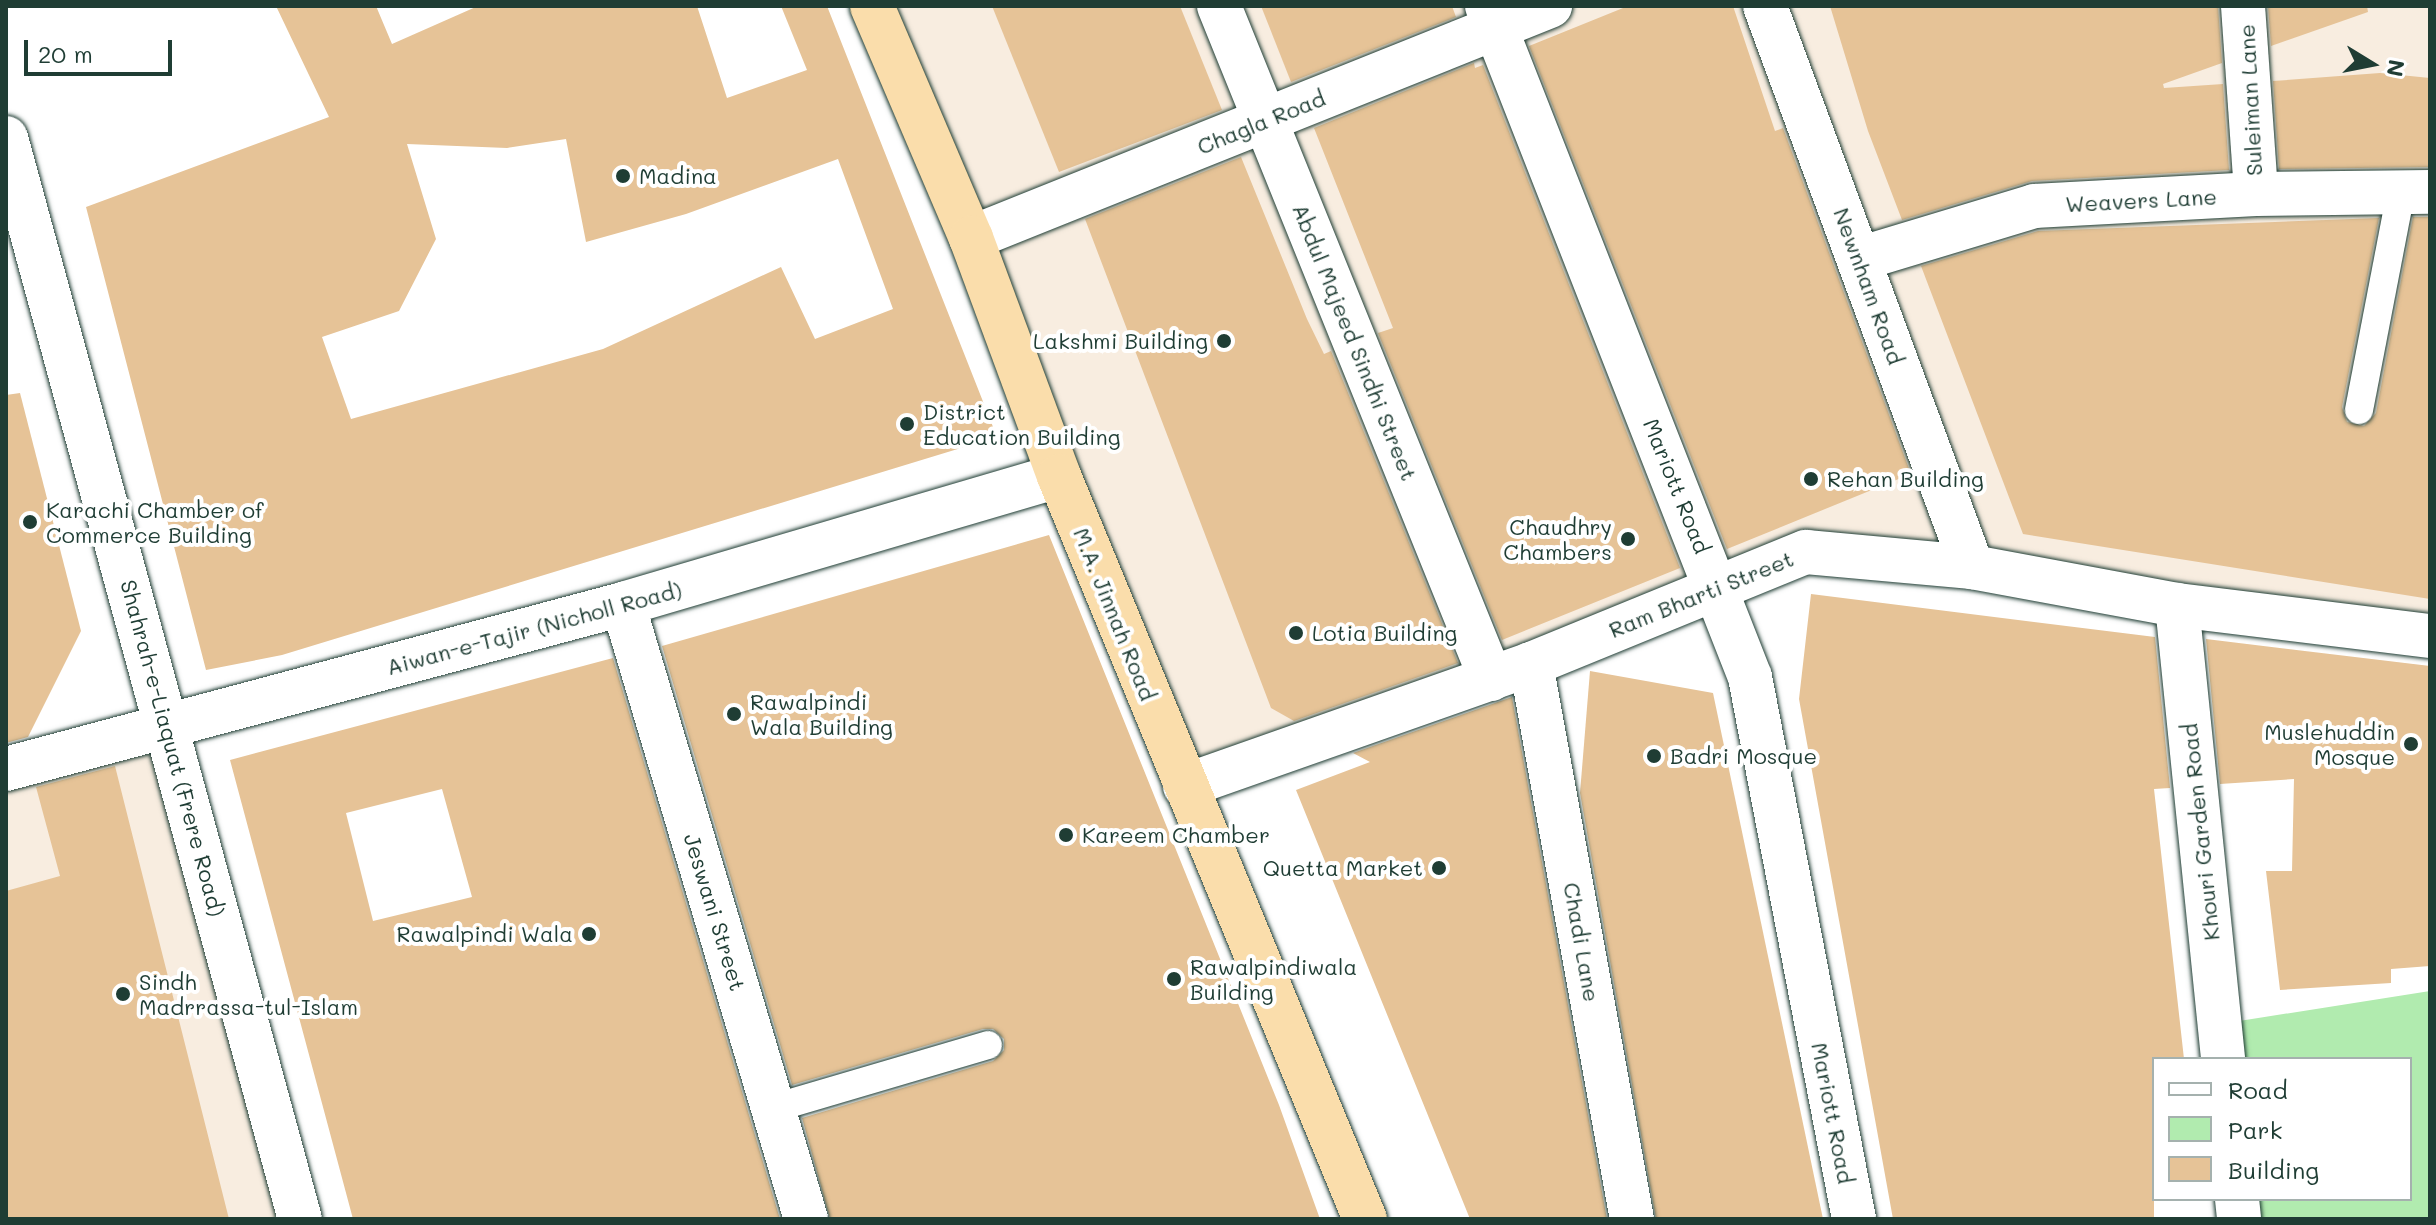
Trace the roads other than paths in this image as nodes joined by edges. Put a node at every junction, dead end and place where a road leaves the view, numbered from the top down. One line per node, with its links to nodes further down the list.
1 (872, 6): 11 (highway, M.A. Jinnah Road)
2 (1219, 6): 7 (street, Abdul Majeed Sindhi Street)
3 (1550, 6): 6 (street, Chagla Road)
4 (1765, 6): 12 (street, Newnham Road)
5 (2243, 6): 10 (street, Suleiman Lane)
6 (1492, 17): 7 (street, Chagla Road); 16 (street, Mariott Road)
7 (1266, 121): 11 (street, Chagla Road); 21 (street, Abdul Majeed Sindhi Street)
8 (6, 138): 22 (street, Shahrah-e-Liaquat (Frere Road))
9 (2416, 192): 10 (street, Weavers Lane); 13 (lane)
10 (2256, 194): 12 (street, Weavers Lane)
11 (971, 238): 14 (highway, M.A. Jinnah Road)
12 (1859, 259): 15 (street, Newnham Road)
13 (2359, 410)
14 (1059, 476): 17 (street, Aiwan-e-Tajir (Nicholl Road)); 24 (highway, M.A. Jinnah Road)
15 (1972, 567): 16 (street, Ram Bharti Street); 18 (street, Ram Bharti Street)
16 (1717, 586): 20 (street, Ram Bharti Street); 32 (street, Mariott Road)
17 (623, 604): 22 (street, Aiwan-e-Tajir (Nicholl Road)); 27 (street, Jeswani Street)
18 (2177, 605): 19 (street, Ram Bharti Street); 26 (street, Khouri Garden Road)
19 (2430, 636)
20 (1531, 664): 21 (street, Ram Bharti Street); 31 (street, Chadi Lane)
21 (1491, 679): 24 (street, Ram Bharti Street)
22 (168, 727): 23 (street, Aiwan-e-Tajir (Nicholl Road)); 28 (street, Shahrah-e-Liaquat (Frere Road))
23 (6, 769)
24 (1185, 786): 30 (highway, M.A. Jinnah Road)
25 (988, 1045): 27 (lane)
26 (2223, 1057)
27 (774, 1108): 29 (street, Jeswani Street)
28 (300, 1219)
29 (806, 1219)
30 (1365, 1219)
31 (1632, 1219)
32 (1854, 1219)

